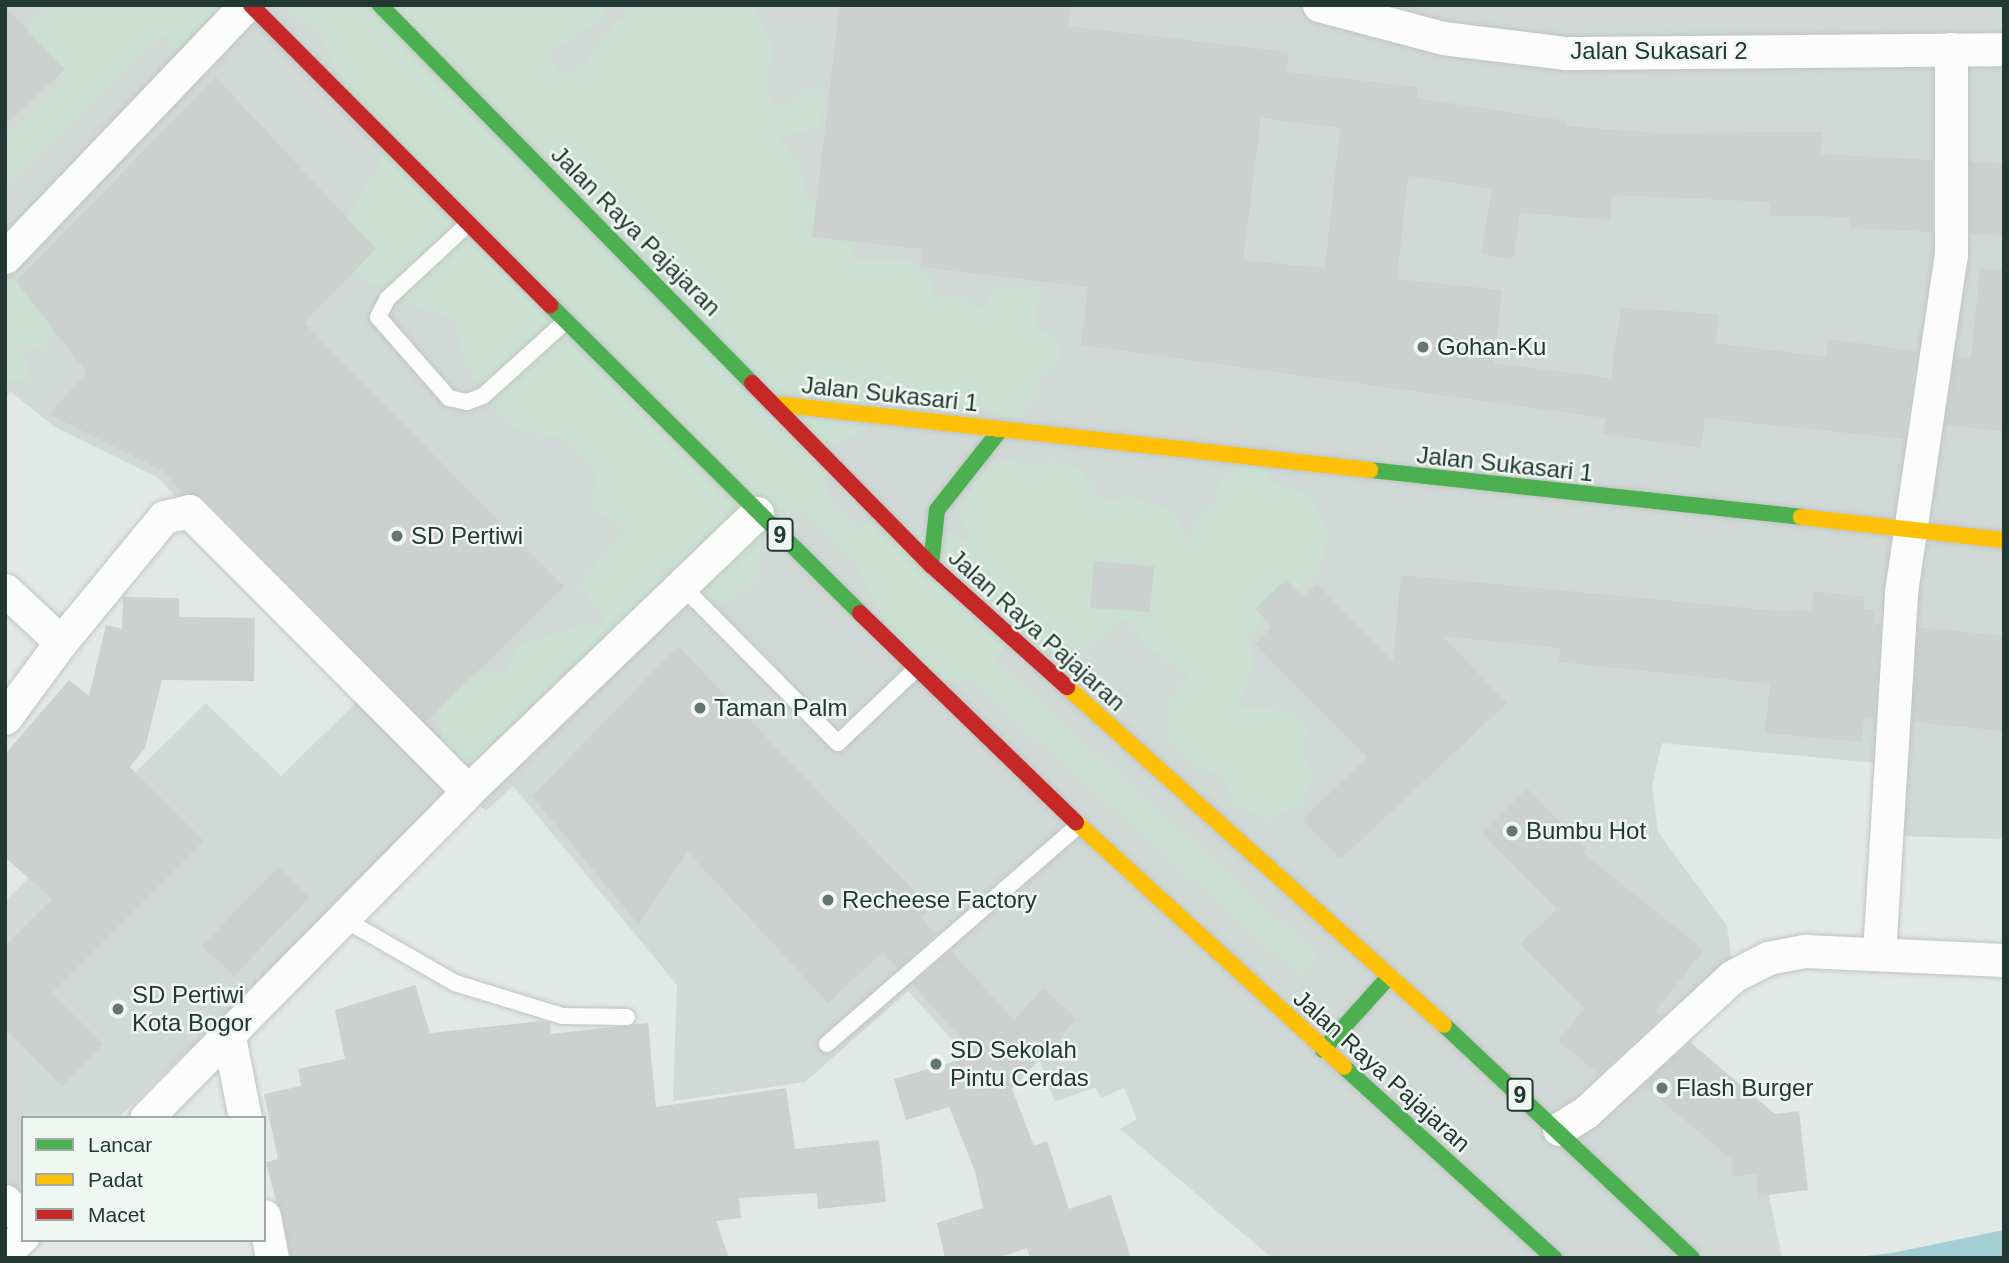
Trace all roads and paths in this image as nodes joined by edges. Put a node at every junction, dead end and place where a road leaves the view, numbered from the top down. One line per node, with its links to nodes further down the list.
1 (248, 5): 6 (main road, Jalan Raya Pajajaran / 9); 7 (street)
2 (380, 5): 9 (main road, Jalan Raya Pajajaran / 9)
3 (1319, 5): 4 (street, Jalan Sukasari 2)
4 (1951, 49): 5 (street, Jalan Sukasari 2); 12 (street)
5 (2004, 49)
6 (468, 224): 8 (main road, Jalan Raya Pajajaran / 9); 8 (lane)
7 (5, 257)
8 (565, 322): 11 (main road, Jalan Raya Pajajaran / 9)
9 (775, 404): 10 (main road, Jalan Sukasari 1); 14 (main road, Jalan Raya Pajajaran / 9)
10 (1001, 429): 12 (main road, Jalan Sukasari 1); 14 (main road, Jalan Sukasari 1)
11 (757, 513): 15 (street); 18 (main road, Jalan Raya Pajajaran / 9)
12 (1908, 533): 13 (main road, Jalan Sukasari 1); 23 (street)
13 (2004, 540)
14 (931, 565): 25 (main road, Jalan Raya Pajajaran / 9)
15 (682, 586): 18 (lane); 20 (street)
16 (5, 590): 17 (street)
17 (61, 642): 19 (street); 20 (street)
18 (917, 668): 21 (main road, Jalan Raya Pajajaran / 9)
19 (5, 718)
20 (468, 791): 22 (street)
21 (1079, 825): 28 (lane); 29 (main road, Jalan Raya Pajajaran / 9)
22 (342, 918): 26 (lane); 27 (street)
23 (1879, 954): 24 (street); 32 (street)
24 (2004, 960)
25 (1387, 979): 29 (main road); 32 (main road, Jalan Raya Pajajaran / 9)
26 (626, 1017)
27 (229, 1037): 30 (street); 31 (street)
28 (827, 1044)
29 (1323, 1050): 37 (main road, Jalan Raya Pajajaran / 9)
30 (148, 1116)
31 (245, 1116)
32 (1559, 1129): 38 (main road, Jalan Raya Pajajaran / 9)
33 (5, 1201): 34 (street)
34 (21, 1217)
35 (266, 1226): 36 (street)
36 (272, 1258)
37 (1554, 1258)
38 (1692, 1258)

